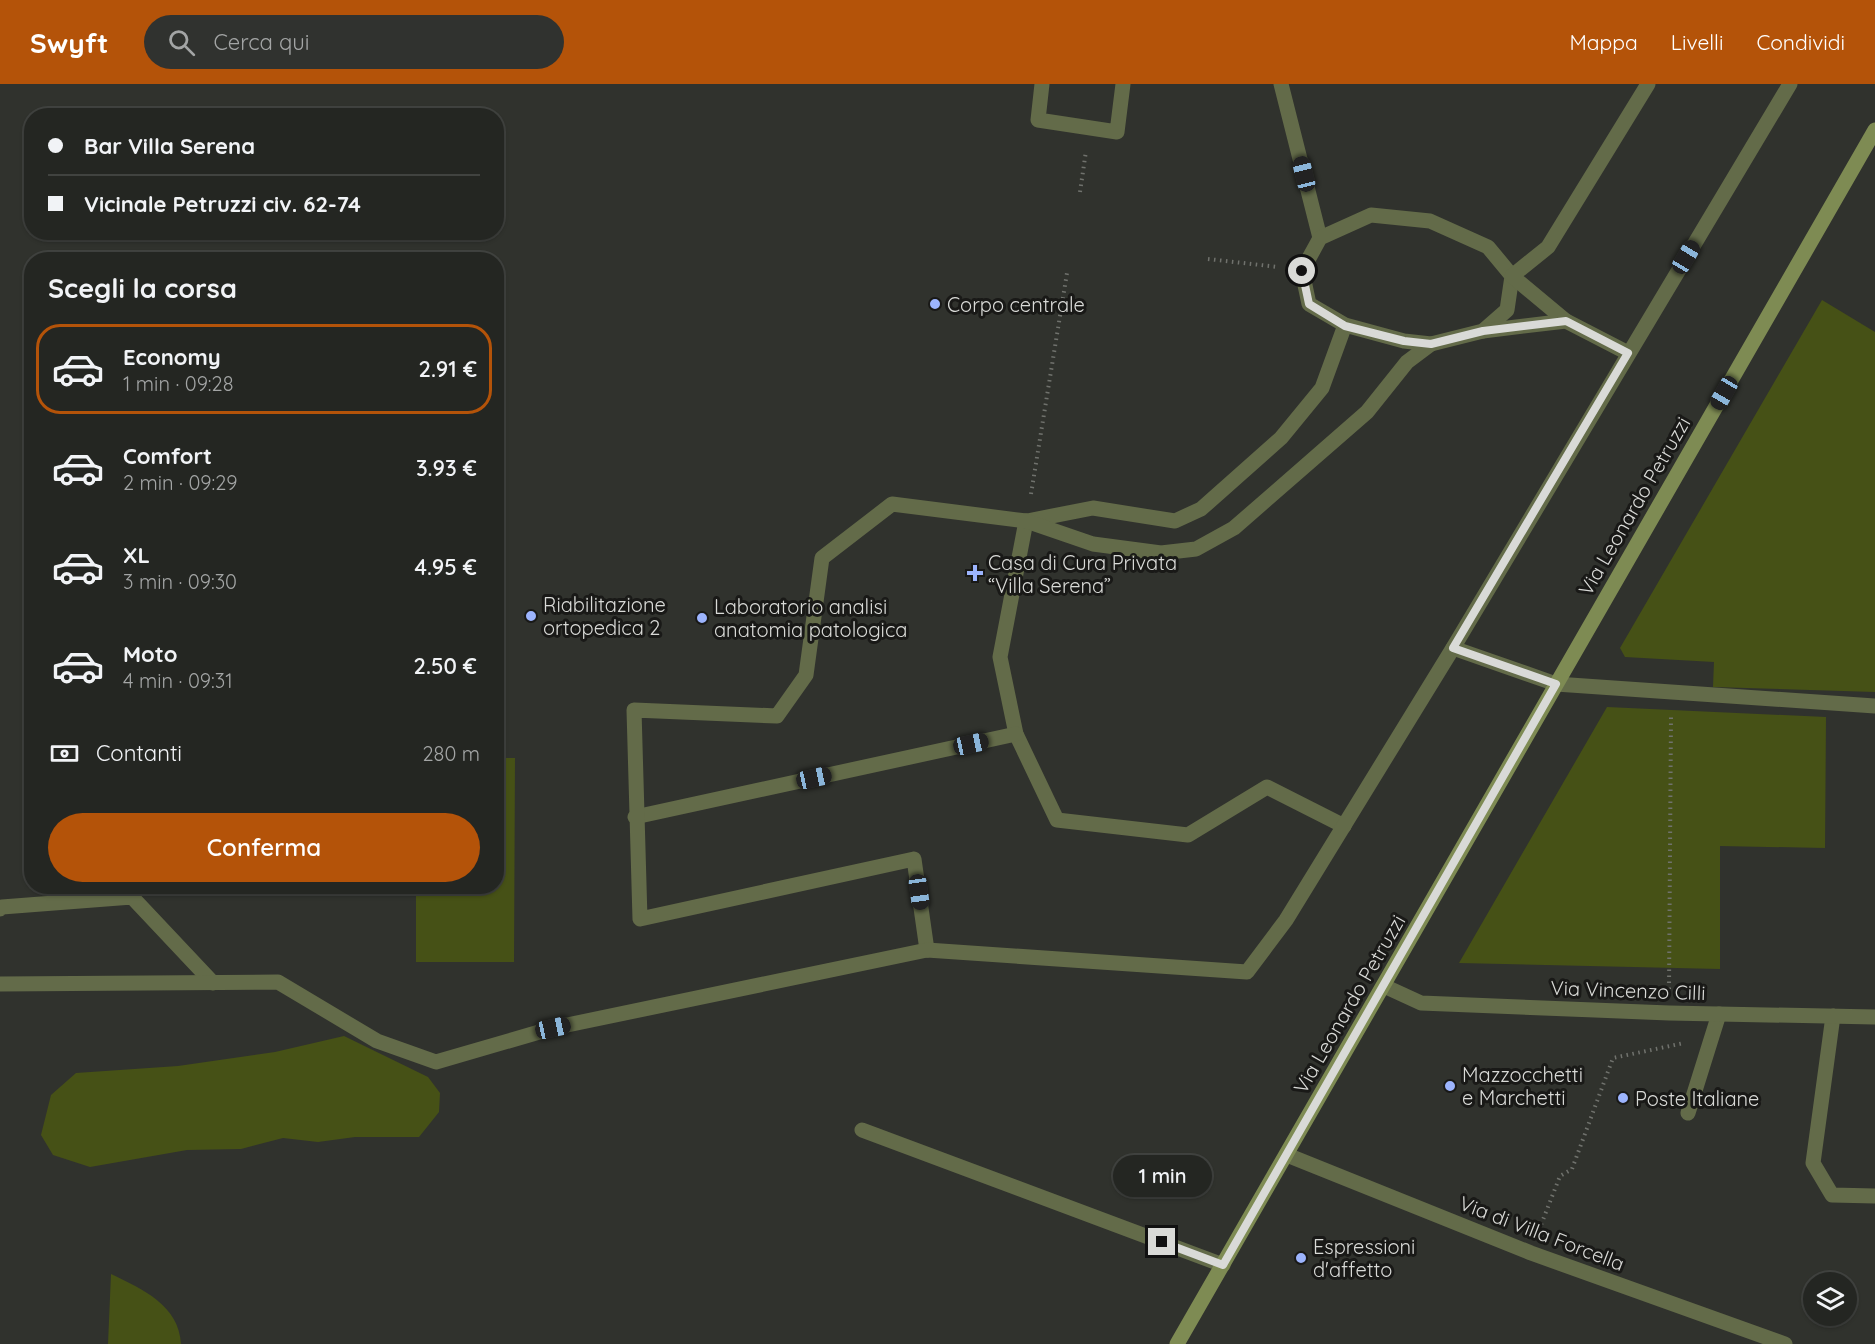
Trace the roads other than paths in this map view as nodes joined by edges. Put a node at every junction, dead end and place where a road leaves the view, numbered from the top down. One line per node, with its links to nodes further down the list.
1 (1042, 84): 2 (street)
2 (1123, 84)
3 (1281, 84): 7 (street)
4 (1648, 84): 8 (street)
5 (1790, 84): 13 (street)
6 (1875, 130): 16 (main road, Via Leonardo Petruzzi)
7 (1320, 238): 8 (street); 10 (street)
8 (1512, 276): 9 (street); 11 (street)
9 (1566, 321): 11 (street); 13 (street)
10 (1345, 326): 12 (street); 14 (street)
11 (1483, 331): 12 (street)
12 (1431, 344): 14 (street)
13 (1628, 353): 15 (street)
14 (1026, 521): 18 (street); 19 (street)
15 (1453, 648): 16 (street); 20 (street)
16 (1556, 684): 17 (street); 25 (main road, Via Leonardo Petruzzi)
17 (1875, 706)
18 (1016, 734): 19 (street); 20 (street)
19 (635, 817): 22 (street)
20 (1344, 826): 22 (street)
21 (0, 909): 23 (street)
22 (927, 950): 23 (street)
23 (213, 983): 24 (street)
24 (0, 984)
25 (1384, 987): 26 (street, Via Vincenzo Cilli); 31 (main road, Via Leonardo Petruzzi)
26 (1719, 1014): 27 (street, Via Vincenzo Cilli); 29 (street)
27 (1833, 1016): 28 (street, Via Vincenzo Cilli); 32 (street)
28 (1875, 1017)
29 (1688, 1113)
30 (862, 1130): 33 (street)
31 (1287, 1155): 33 (main road, Via Leonardo Petruzzi); 35 (street, Via di Villa Forcella)
32 (1875, 1196)
33 (1223, 1265): 34 (main road, Via Leonardo Petruzzi)
34 (1177, 1344)
35 (1785, 1344)

